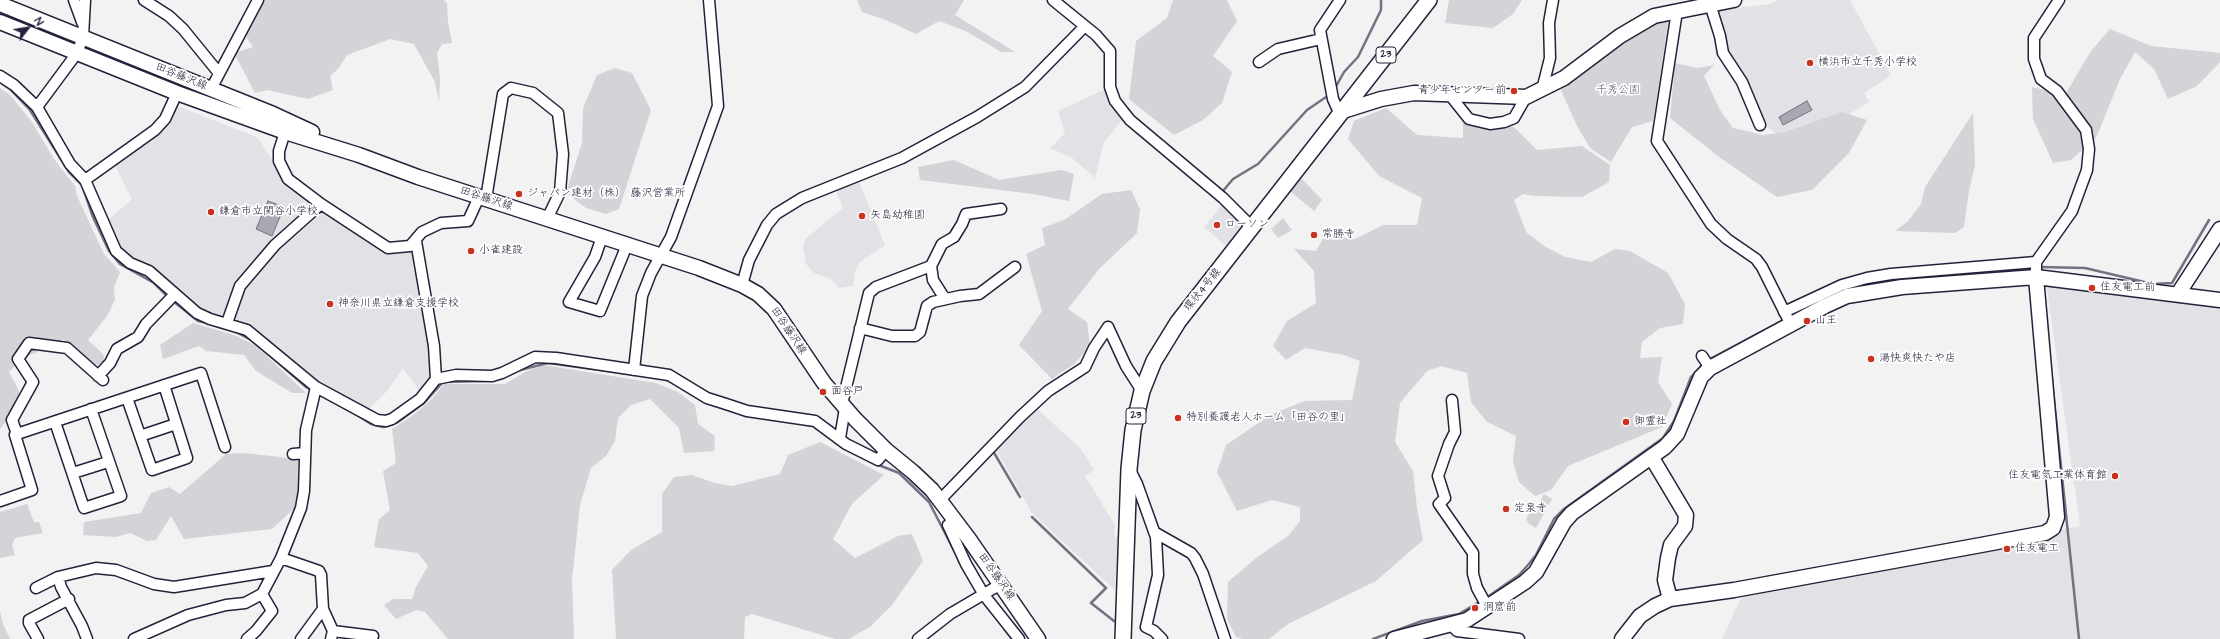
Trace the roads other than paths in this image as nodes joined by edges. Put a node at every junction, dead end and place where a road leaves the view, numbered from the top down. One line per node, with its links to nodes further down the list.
1 (74, 0): 16 (street)
2 (85, 0): 16 (street)
3 (144, 0): 22 (street)
4 (258, 0): 22 (street)
5 (709, 0): 45 (street)
6 (1053, 0): 17 (street)
7 (1340, 0): 19 (street)
8 (1429, 0): 30 (main road, 環状4号線 / 23)
9 (1553, 0): 25 (street)
10 (1734, 0): 13 (street)
11 (2059, 0): 48 (street)
12 (0, 4): 18 (street, 田谷藤沢線)
13 (1710, 4): 14 (street); 32 (street)
14 (1677, 11): 25 (street); 54 (street)
15 (0, 22): 20 (street, 田谷藤沢線)
16 (82, 22): 18 (street)
17 (1085, 26): 40 (street); 49 (street)
18 (83, 37): 20 (street); 24 (street, 田谷藤沢線)
19 (1321, 39): 21 (street); 30 (street)
20 (77, 53): 26 (street, 田谷藤沢線); 29 (street)
21 (1259, 62)
22 (218, 72): 24 (street)
23 (0, 76): 29 (street)
24 (211, 89): 31 (street, 田谷藤沢線)
25 (1542, 90): 28 (street)
26 (177, 93): 33 (street, 田谷藤沢線); 35 (street)
27 (1449, 94): 28 (street); 28 (street); 30 (street)
28 (1526, 97)
29 (37, 107): 35 (street)
30 (1344, 111): 40 (main road, 環状4号線 / 23)
31 (279, 117): 33 (street); 34 (street, 田谷藤沢線)
32 (1760, 125)
33 (285, 132): 34 (street, 田谷藤沢線); 37 (street)
34 (359, 155): 36 (street, 田谷藤沢線)
35 (85, 180): 51 (street)
36 (482, 198): 39 (street, 田谷藤沢線); 39 (street); 43 (street)
37 (321, 204): 43 (street); 55 (street)
38 (1001, 209): 46 (street)
39 (547, 219): 42 (street, 田谷藤沢線)
40 (1253, 228): 62 (main road, 環状4号線 / 23)
41 (2220, 229): 50 (street)
42 (602, 237): 44 (street, 田谷藤沢線); 44 (street)
43 (416, 241): 59 (street)
44 (627, 245): 45 (street, 田谷藤沢線)
45 (661, 257): 49 (street, 田谷藤沢線); 58 (street)
46 (931, 266): 52 (street); 57 (street)
47 (1015, 267): 52 (street)
48 (2040, 272): 50 (street); 54 (street); 56 (street); 92 (street)
49 (742, 285): 65 (street, 田谷藤沢線)
50 (2178, 294): 53 (street)
51 (172, 297): 55 (street); 69 (street)
52 (945, 300): 57 (street)
53 (2220, 300)
54 (1784, 312): 56 (street)
55 (227, 323): 61 (street)
56 (1791, 325): 76 (street)
57 (860, 328): 65 (street)
58 (634, 370): 59 (street); 71 (street)
59 (436, 379): 61 (street)
60 (164, 385): 63 (street); 68 (street); 72 (street)
61 (316, 387): 74 (street)
62 (1142, 391): 78 (main road, 環状4号線 / 23); 80 (street)
63 (127, 398): 66 (street); 70 (street)
64 (1452, 400): 93 (street)
65 (844, 406): 71 (street); 73 (street, 田谷藤沢線)
66 (91, 409): 67 (street); 77 (street)
67 (55, 422): 69 (street); 79 (street)
68 (176, 424): 70 (street); 70 (street)
69 (17, 434): 81 (street)
70 (140, 436)
71 (840, 438): 73 (street)
72 (226, 447)
73 (886, 450): 80 (street, 田谷藤沢線)
74 (305, 452): 75 (street); 84 (street)
75 (293, 454)
76 (1652, 458): 92 (street); 93 (street)
77 (108, 462): 79 (street); 79 (street)
78 (1129, 469): 83 (street); 106 (main road, 環状4号線 / 23)
79 (73, 473)
80 (940, 500): 82 (street, 田谷藤沢線)
81 (0, 501)
82 (955, 520): 87 (street, 田谷藤沢線); 90 (street)
83 (1154, 532): 107 (street); 108 (street)
84 (281, 558): 85 (street); 94 (street)
85 (272, 571): 86 (street); 89 (street)
86 (58, 577): 88 (street); 91 (street)
87 (1001, 584): 90 (street); 105 (street, 田谷藤沢線)
88 (36, 588)
89 (262, 594): 100 (street); 101 (street)
90 (982, 596): 103 (street); 104 (street)
91 (68, 599): 98 (street); 99 (street)
92 (1670, 599): 111 (street)
93 (1485, 602): 95 (street)
94 (323, 609): 96 (street); 102 (street)
95 (1451, 624): 109 (street); 110 (street)
96 (332, 635): 97 (street)
97 (373, 636)
98 (38, 639)
99 (86, 639)
100 (134, 639)
101 (247, 639)
102 (301, 639)
103 (918, 639)
104 (1019, 639)
105 (1038, 639)
106 (1123, 639)
107 (1162, 639)
108 (1225, 639)
109 (1394, 639)
110 (1519, 639)
111 (1622, 639)

